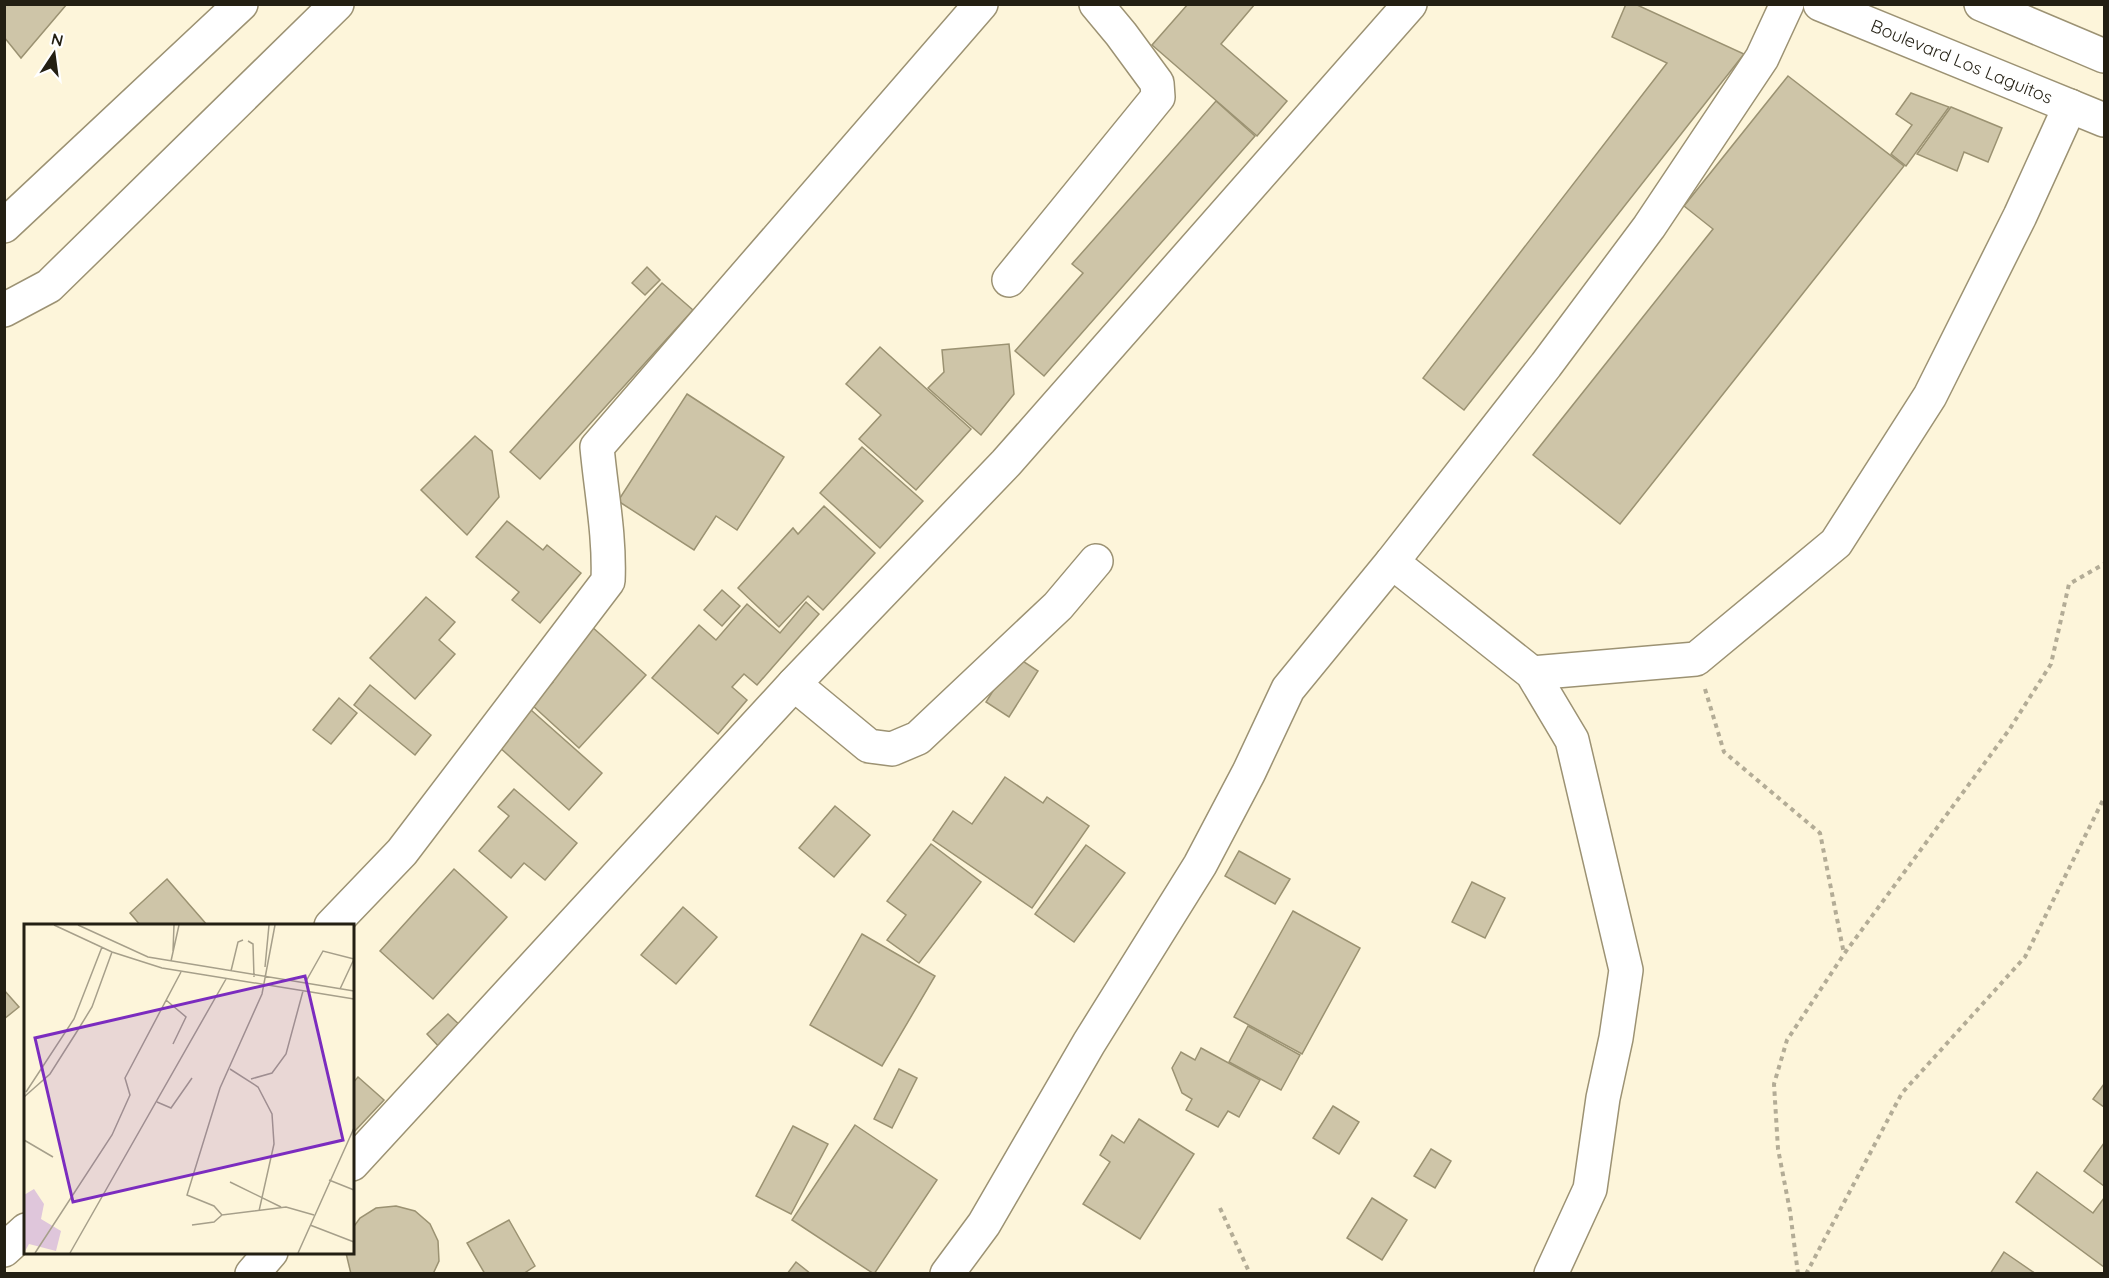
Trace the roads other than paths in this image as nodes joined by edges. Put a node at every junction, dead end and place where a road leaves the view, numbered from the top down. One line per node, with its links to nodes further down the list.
1 (241, 4): 12 (street)
2 (337, 4): 14 (street)
3 (981, 4): 19 (street)
4 (1096, 4): 13 (street)
5 (1410, 4): 18 (street)
6 (1787, 4): 16 (street)
7 (1820, 4): 10 (street, Boulevard Los Laguitos)
8 (1981, 4): 9 (street)
9 (2103, 53)
10 (2070, 106): 11 (street, Boulevard Los Laguitos); 17 (street)
11 (2104, 120)
12 (4, 226)
13 (1009, 280)
14 (4, 310)
15 (1096, 561): 18 (street)
16 (1392, 562): 17 (street); 25 (street)
17 (1532, 673): 26 (street)
18 (794, 684): 20 (street)
19 (333, 924)
20 (354, 1162)
21 (24, 1232): 22 (street)
22 (4, 1250)
23 (269, 1254): 24 (street)
24 (252, 1274)
25 (947, 1274)
26 (1551, 1274)

